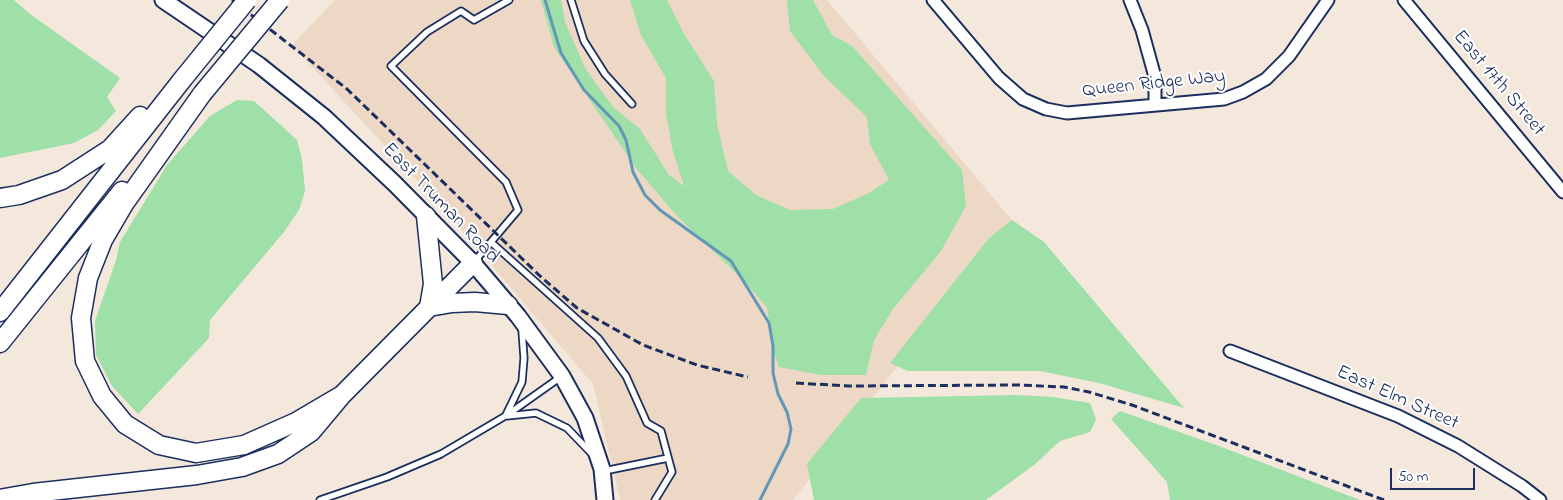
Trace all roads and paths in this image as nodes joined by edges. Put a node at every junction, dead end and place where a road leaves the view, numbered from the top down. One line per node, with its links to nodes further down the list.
1 (163, 0): 16 (main road, East Truman Road)
2 (247, 0): 10 (highway, bridge)
3 (280, 0): 11 (highway, bridge)
4 (509, 0): 17 (lane)
5 (571, 0): 12 (lane)
6 (933, 0): 13 (street, Queen Ridge Way)
7 (1130, 0): 13 (street)
8 (1328, 0): 13 (street, Queen Ridge Way)
9 (1404, 0): 14 (street, East 17th Street)
10 (182, 80): 15 (highway); 21 (highway)
11 (202, 94): 22 (highway); 25 (highway)
12 (632, 104)
13 (1156, 105)
14 (1563, 192)
15 (0, 198)
16 (426, 216): 18 (main road, East Truman Road); 19 (highway)
17 (492, 243): 18 (lane); 27 (lane)
18 (473, 263): 19 (highway); 20 (main road, East Truman Road)
19 (429, 307): 20 (highway); 25 (highway)
20 (513, 310): 24 (main road, East Truman Road); 26 (lane)
21 (0, 312)
22 (0, 342)
23 (1230, 351): 33 (street, East Elm Street)
24 (562, 376): 26 (lane); 28 (main road, East Truman Road)
25 (342, 395): 29 (highway)
26 (505, 417): 28 (lane); 30 (lane)
27 (668, 458): 28 (lane); 32 (lane)
28 (601, 466): 31 (main road, East Truman Road)
29 (0, 500)
30 (320, 500)
31 (605, 500)
32 (655, 500)
33 (1540, 500)

